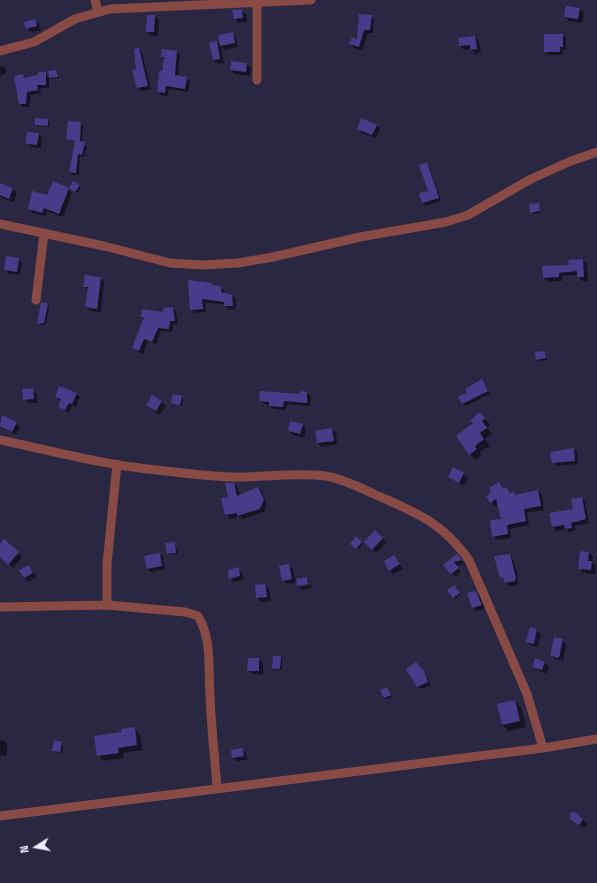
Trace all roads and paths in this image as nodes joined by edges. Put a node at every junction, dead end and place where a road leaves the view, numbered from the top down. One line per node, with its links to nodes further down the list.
1 (96, 0): 5 (street)
2 (311, 0): 4 (street)
3 (191, 2): 4 (street); 5 (street)
4 (257, 2): 7 (street)
5 (98, 11): 6 (street)
6 (0, 51)
7 (257, 80)
8 (597, 152): 10 (street)
9 (0, 224): 10 (street)
10 (44, 233): 11 (street)
11 (36, 300)
12 (0, 440): 13 (street)
13 (117, 464): 14 (street); 17 (street)
14 (107, 605): 15 (street); 18 (street)
15 (0, 607)
16 (597, 739): 17 (street)
17 (542, 748): 18 (street)
18 (217, 790): 19 (street)
19 (0, 816)

